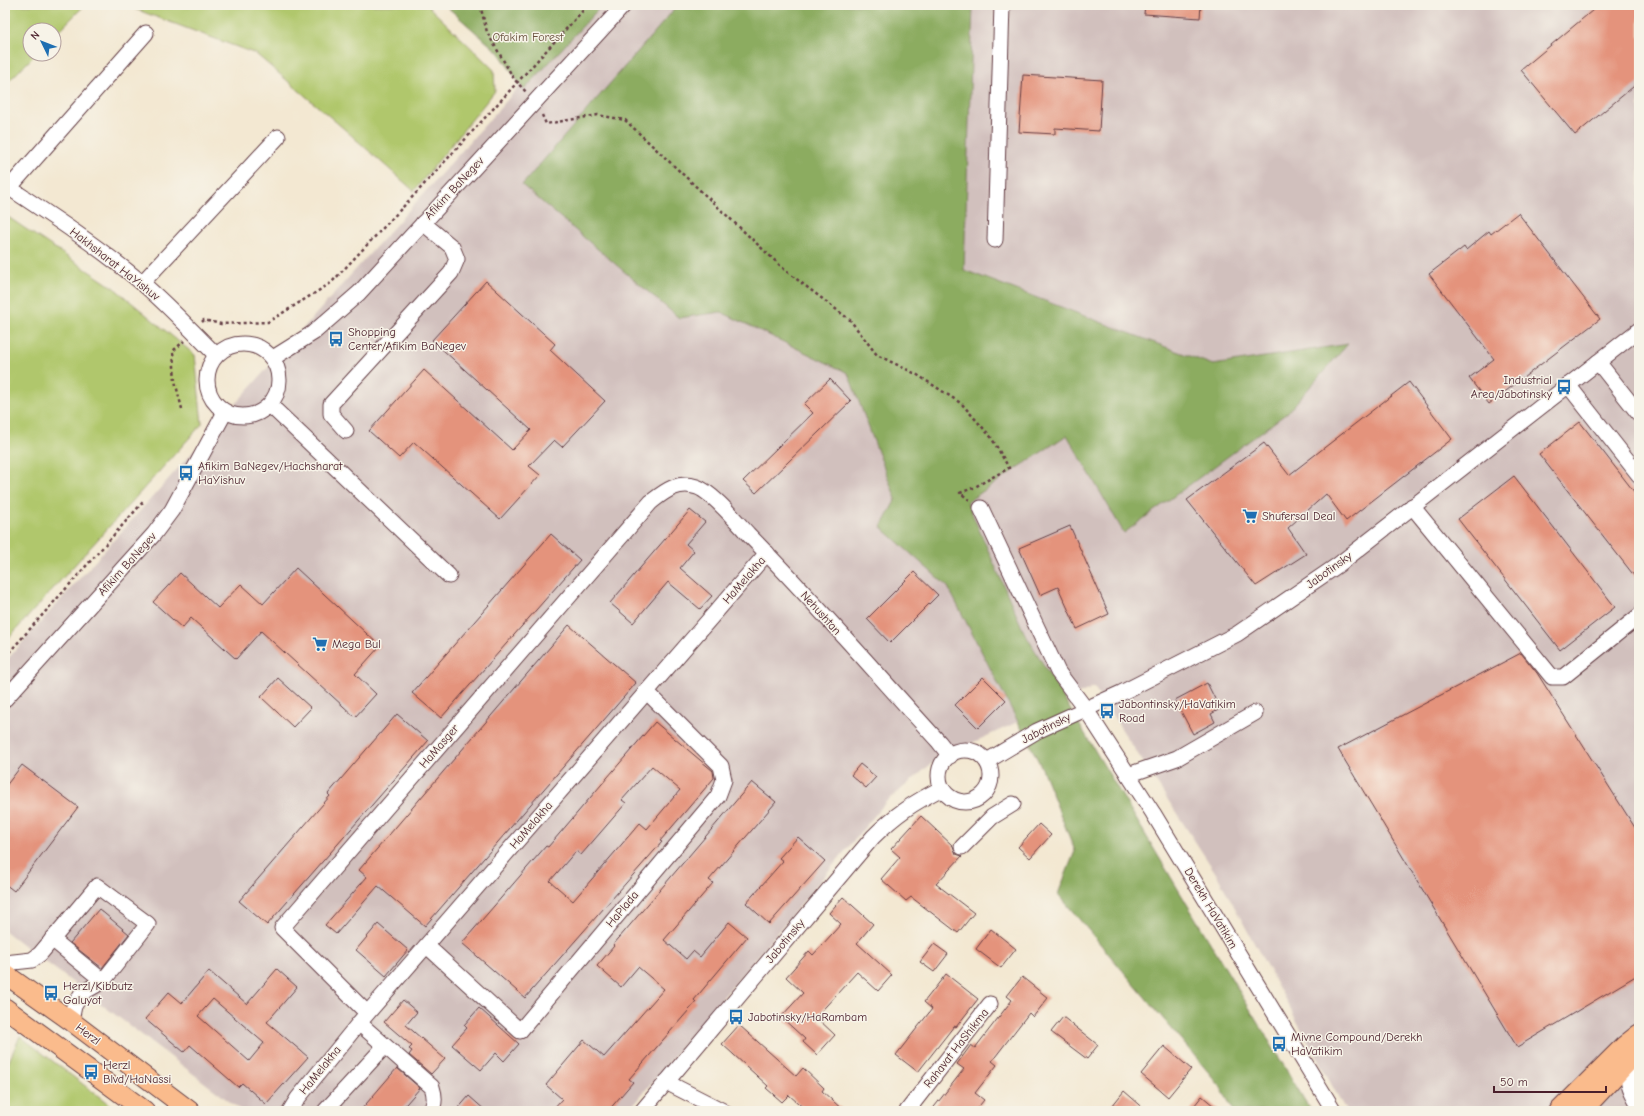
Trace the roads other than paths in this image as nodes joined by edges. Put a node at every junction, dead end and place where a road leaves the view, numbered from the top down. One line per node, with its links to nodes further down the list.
1 (624, 5): 6 (street, Afikim BaNegev)
2 (1002, 5): 7 (street)
3 (146, 33): 5 (street)
4 (278, 137): 8 (street)
5 (7, 187): 8 (street, Hakhsharat HaYishuv)
6 (423, 223): 11 (street, Afikim BaNegev); 17 (street)
7 (995, 240)
8 (142, 283): 10 (street, Hakhsharat HaYishuv)
9 (1639, 330): 12 (street, Jabotinsky)
10 (216, 355): 11 (street); 15 (street)
11 (273, 358): 14 (street)
12 (1598, 362): 13 (street, Jabotinsky); 16 (street)
13 (1568, 385): 18 (street); 20 (street, Jabotinsky)
14 (270, 405): 15 (street); 23 (street)
15 (226, 412): 26 (street, Afikim BaNegev)
16 (1639, 414)
17 (346, 431)
18 (1639, 475)
19 (683, 485): 22 (street, Nehushtan); 44 (street, HaMasger)
20 (1412, 506): 24 (street); 27 (street, Jabotinsky)
21 (981, 508): 27 (street, Derekh HaVatikim)
22 (767, 554): 25 (street, HaMelakha); 29 (street, Nehushtan)
23 (449, 576)
24 (1639, 616)
25 (646, 691): 38 (street, HaMelakha); 38 (street, HaPlada)
26 (5, 698)
27 (1084, 708): 30 (street, Jabotinsky); 31 (street, Derekh HaVatikim)
28 (1255, 713): 31 (street)
29 (950, 756): 30 (street); 32 (street)
30 (987, 761): 33 (street)
31 (1128, 775): 61 (street, Derekh HaVatikim)
32 (942, 788): 33 (street); 49 (street, Jabotinsky)
33 (980, 798): 35 (street)
34 (1013, 804): 35 (street)
35 (992, 817): 36 (street)
36 (962, 847)
37 (52, 939): 39 (street); 41 (street); 41 (street)
38 (427, 946): 44 (street, HaMelakha)
39 (5, 963)
40 (5, 974): 45 (main road, Herzl)
41 (103, 981): 45 (street)
42 (990, 1004): 60 (street, Rahavat HaShikma)
43 (5, 1008): 52 (main road)
44 (363, 1018): 47 (street); 50 (street, HaMelakha)
45 (71, 1021): 53 (main road, Herzl)
46 (1639, 1034): 62 (main road)
47 (384, 1046): 56 (street); 57 (street)
48 (1634, 1055): 51 (street); 63 (main road)
49 (666, 1082): 58 (street, Jabotinsky); 59 (street)
50 (298, 1098): 54 (street, HaMelakha); 55 (street, HaMelakha)
51 (1639, 1105)
52 (145, 1111)
53 (190, 1111)
54 (281, 1111)
55 (290, 1111)
56 (325, 1111)
57 (430, 1111)
58 (642, 1111)
59 (723, 1111)
60 (907, 1111)
61 (1334, 1111)
62 (1559, 1111)
63 (1582, 1111)

